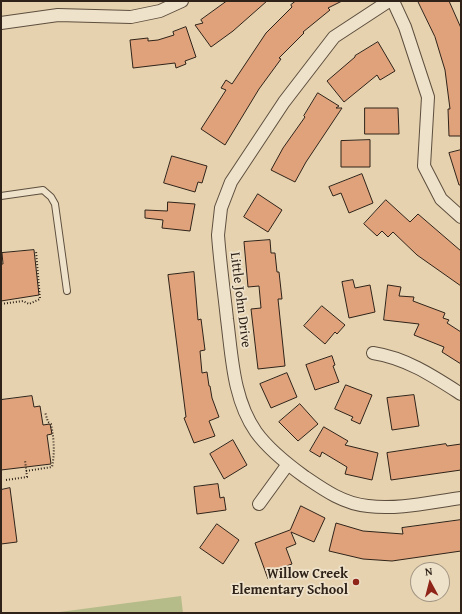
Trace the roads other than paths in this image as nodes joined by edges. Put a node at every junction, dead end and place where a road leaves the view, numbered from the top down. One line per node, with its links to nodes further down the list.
1 (182, 1): 4 (street)
2 (389, 1): 10 (street, Little John Drive)
3 (393, 1): 6 (street)
4 (1, 22)
5 (1, 196): 7 (lane)
6 (461, 217)
7 (67, 291)
8 (372, 353): 9 (street)
9 (461, 394)
10 (288, 464): 11 (street, Little John Drive); 12 (street)
11 (461, 498)
12 (259, 504)

